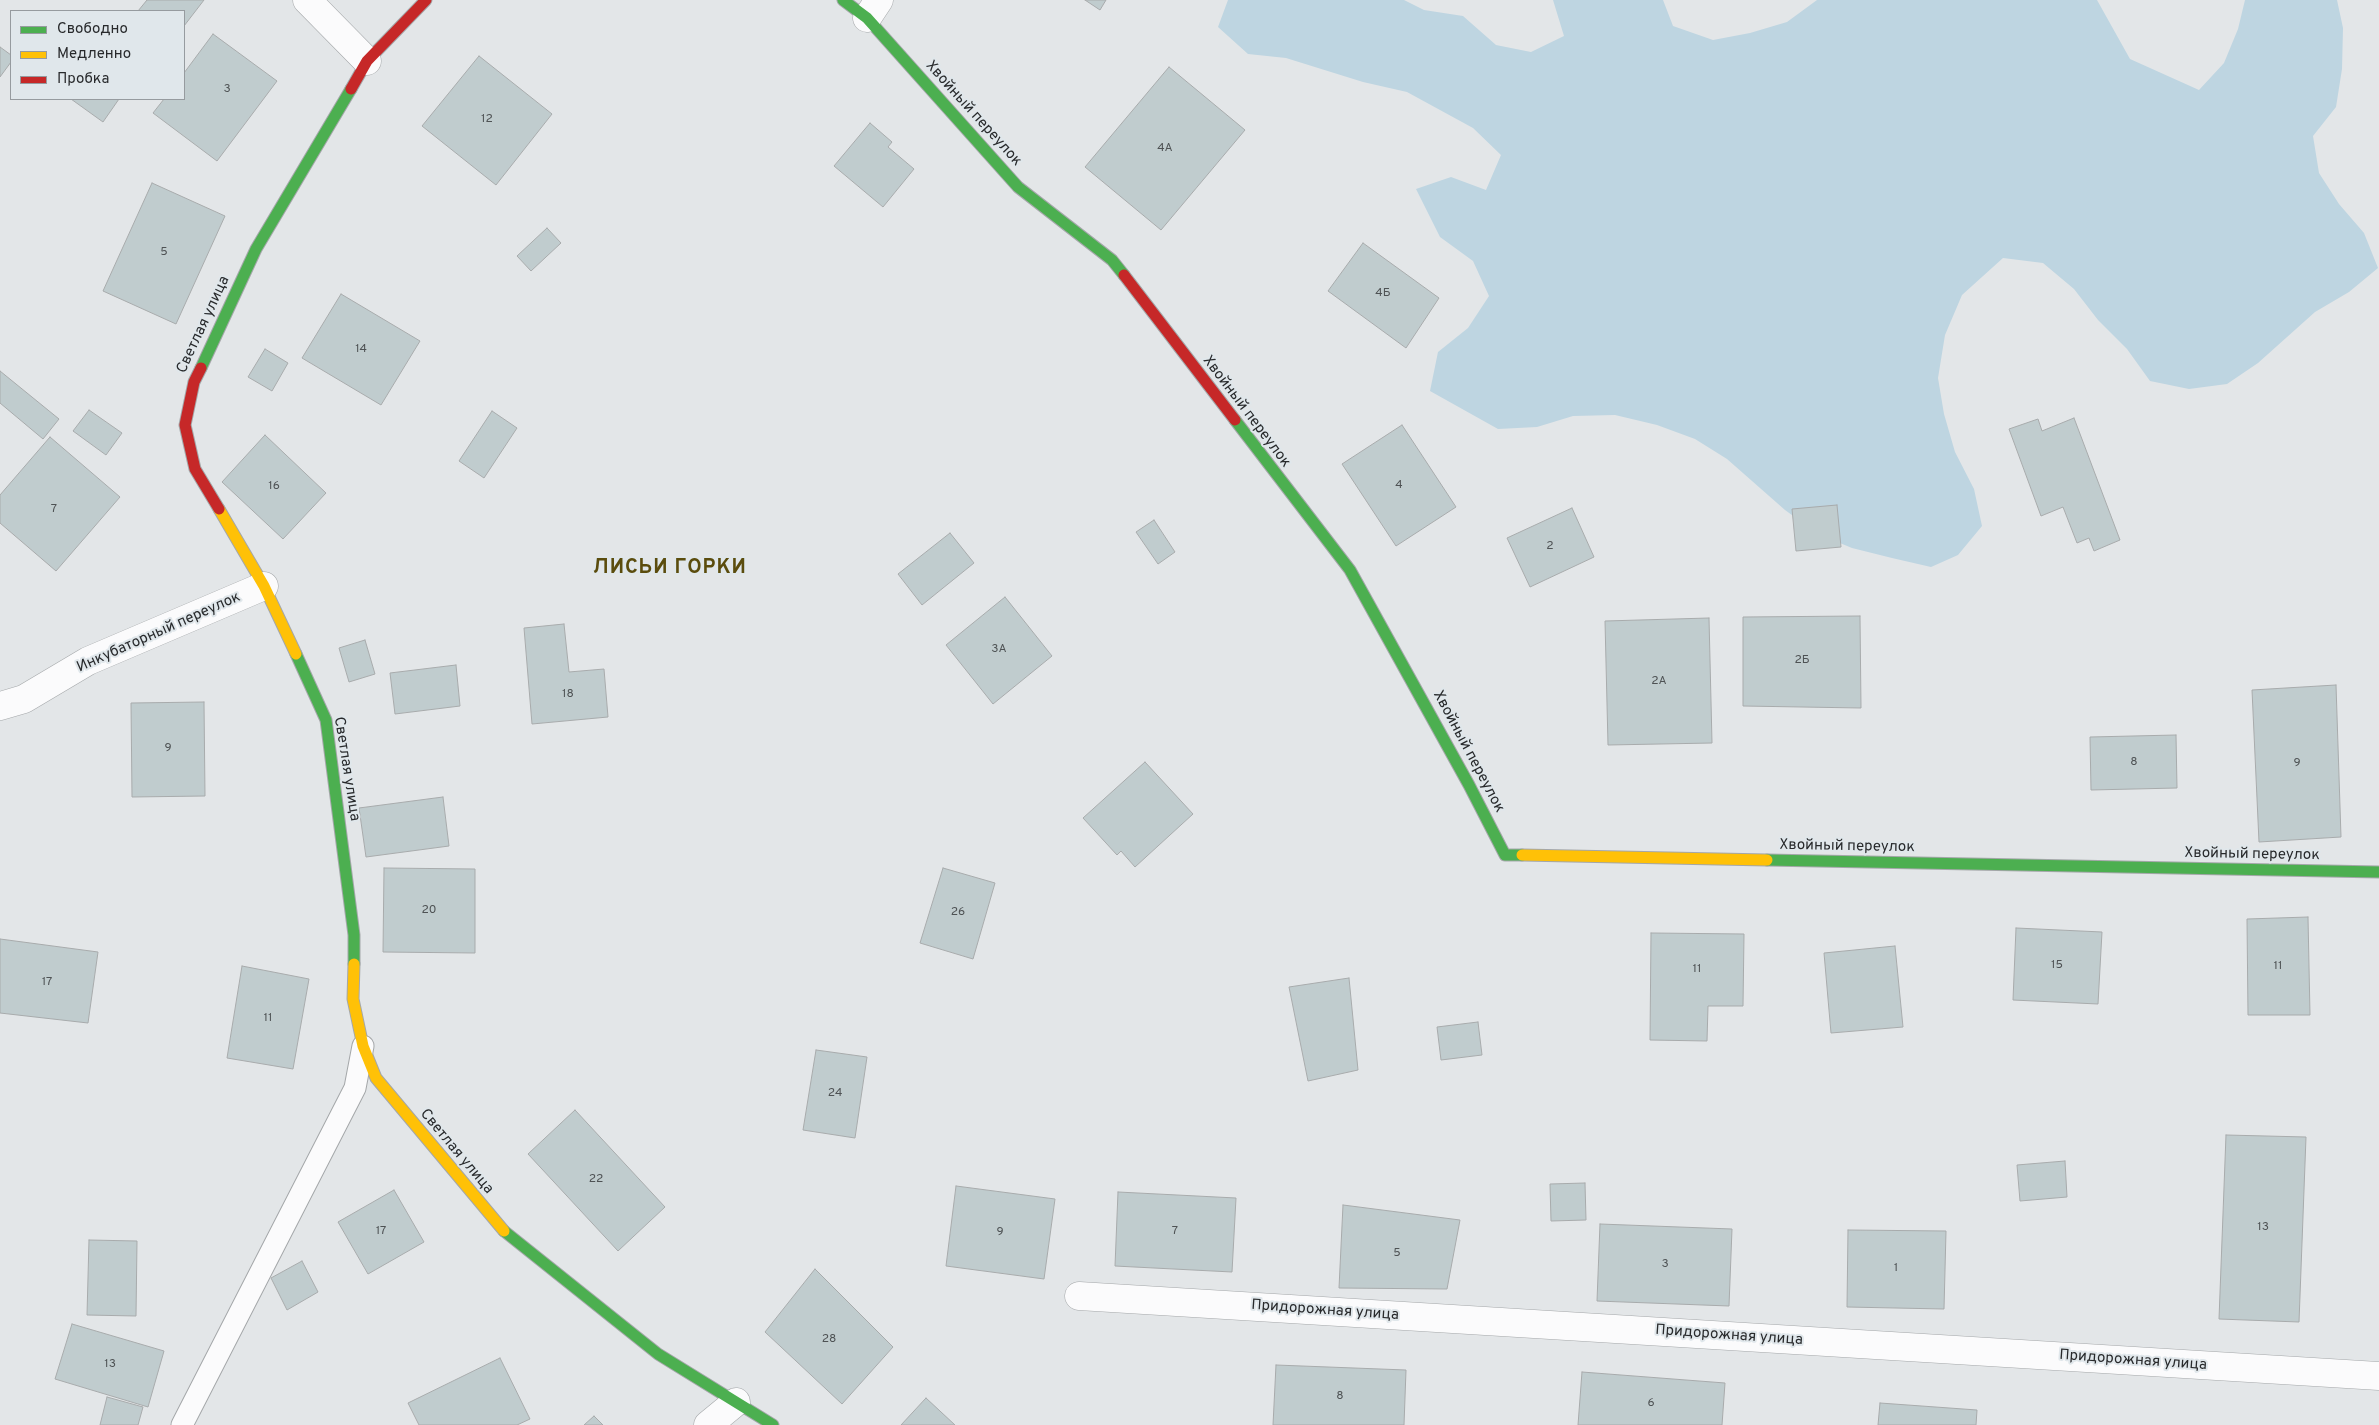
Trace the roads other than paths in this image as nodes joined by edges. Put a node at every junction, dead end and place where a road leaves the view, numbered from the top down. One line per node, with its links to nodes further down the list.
1 (308, 0): 5 (street)
2 (426, 0): 5 (street, Светлая улица)
3 (843, 0): 4 (street, Хвойный переулок)
4 (873, 9): 8 (street, Хвойный переулок)
5 (367, 61): 6 (street, Светлая улица)
6 (264, 586): 7 (street, Инкубаторный переулок); 9 (street, Светлая улица)
7 (0, 706)
8 (2379, 872)
9 (363, 1046): 12 (street, Светлая улица); 13 (lane)
10 (1079, 1296): 11 (street, Придорожная улица)
11 (2379, 1376)
12 (736, 1402): 14 (street); 15 (street, Светлая улица)
13 (182, 1425)
14 (708, 1425)
15 (773, 1425)

